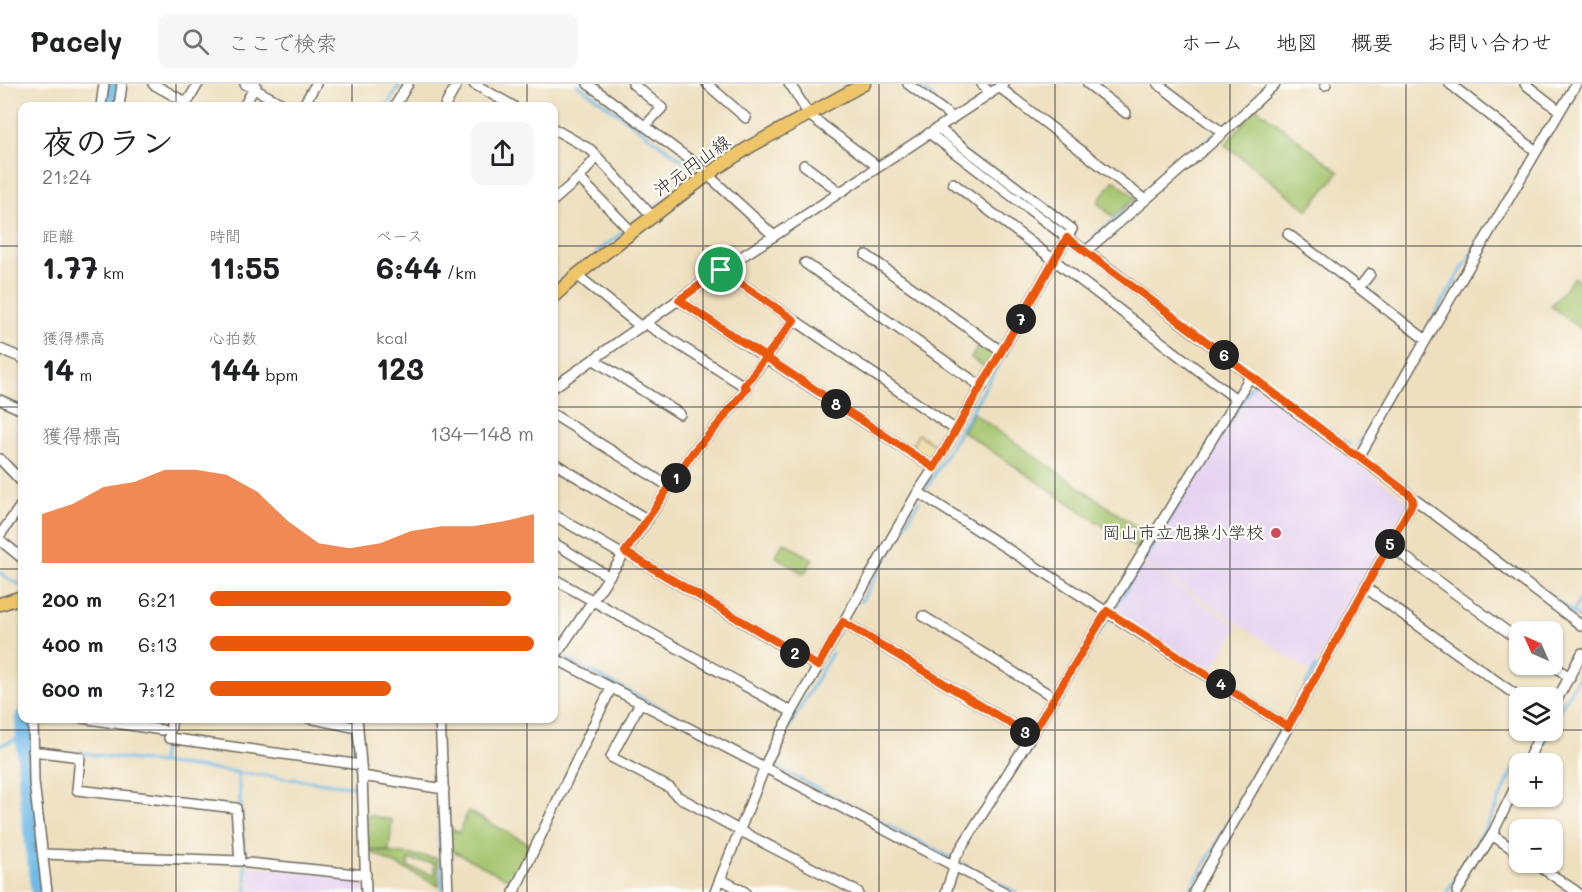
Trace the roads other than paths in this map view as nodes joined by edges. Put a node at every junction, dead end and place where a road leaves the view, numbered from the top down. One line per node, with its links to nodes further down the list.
1 (104, 84): 24 (street)
2 (122, 84): 25 (street)
3 (153, 84): 26 (street)
4 (198, 84): 27 (street)
5 (316, 84): 30 (street)
6 (408, 84): 31 (street)
7 (458, 84): 32 (street)
8 (474, 84): 33 (street)
9 (588, 84): 39 (street)
10 (633, 84): 39 (street)
11 (707, 84): 38 (street)
12 (789, 84): 35 (street)
13 (864, 84): 35 (main road, 沖元円山線)
14 (908, 84): 37 (street)
15 (1088, 84): 36 (street)
16 (1158, 84): 42 (street)
17 (1275, 84): 42 (street)
18 (1450, 84): 43 (street)
19 (1525, 84): 34 (street)
20 (1576, 84): 34 (street)
21 (252, 86): 28 (street); 29 (street)
22 (1001, 86): 23 (street); 52 (street)
23 (987, 89): 37 (street)
24 (102, 102)
25 (120, 102)
26 (181, 102)
27 (188, 102)
28 (246, 102)
29 (279, 102)
30 (305, 102)
31 (397, 102)
32 (447, 102)
33 (498, 102)
34 (1558, 109): 43 (street)
35 (807, 111): 46 (street); 47 (main road, 沖元円山線)
36 (1126, 113)
37 (950, 117): 41 (street)
38 (746, 118)
39 (646, 125): 47 (street)
40 (558, 131): 44 (street)
41 (934, 131): 46 (street); 57 (street)
42 (1220, 131): 52 (street)
43 (1534, 149): 70 (street)
44 (597, 157): 48 (street); 53 (street)
45 (804, 165): 50 (street)
46 (875, 166): 50 (street)
47 (706, 172): 53 (main road, 沖元円山線); 55 (street)
48 (579, 177): 51 (street); 54 (street)
49 (953, 183): 61 (street)
50 (837, 190): 55 (street)
51 (558, 196)
52 (1142, 198): 58 (street)
53 (650, 213): 54 (main road, 沖元円山線)
54 (629, 229): 64 (main road, 沖元円山線)
55 (772, 234): 62 (street)
56 (1288, 234): 65 (street)
57 (1067, 238): 58 (street); 61 (street)
58 (1086, 251): 76 (street)
59 (866, 255): 72 (street)
60 (805, 263): 79 (street)
61 (1056, 263): 72 (street); 80 (street)
62 (721, 270): 67 (street); 68 (street)
63 (1370, 274): 65 (street)
64 (577, 275): 66 (main road, 沖元円山線); 69 (street)
65 (1359, 288): 70 (street)
66 (558, 292)
67 (679, 300): 69 (street); 74 (street)
68 (794, 320): 74 (street); 85 (street)
69 (644, 325): 75 (street); 78 (street)
70 (1424, 338): 86 (street)
71 (0, 349): 73 (street)
72 (1002, 352): 79 (street)
73 (18, 356)
74 (766, 358): 78 (street); 89 (street)
75 (594, 360): 77 (street); 83 (street)
76 (1250, 377): 80 (street); 86 (street)
77 (558, 384)
78 (744, 386): 91 (street)
79 (982, 387): 85 (street)
80 (1236, 399): 109 (street)
81 (0, 400): 82 (street)
82 (18, 408)
83 (680, 414)
84 (558, 417): 91 (street)
85 (956, 430): 89 (street)
86 (1359, 456): 93 (street)
87 (0, 459): 90 (street)
88 (558, 465): 96 (street)
89 (934, 468): 92 (street)
90 (18, 478)
91 (670, 487): 96 (street)
92 (918, 492): 109 (street); 111 (street)
93 (1413, 500): 100 (street); 112 (street)
94 (18, 510): 97 (street)
95 (558, 517): 101 (street)
96 (648, 520): 101 (street)
97 (0, 535)
98 (0, 540): 102 (street)
99 (558, 545): 103 (street)
100 (1389, 545): 105 (street); 113 (street)
101 (624, 554): 103 (street); 117 (street)
102 (18, 555)
103 (608, 576): 107 (street)
104 (558, 581): 107 (street)
105 (1366, 588): 121 (street); 131 (street)
106 (18, 598): 108 (main road)
107 (591, 601): 114 (street); 125 (street)
108 (0, 604)
109 (1109, 613): 123 (street); 131 (street)
110 (923, 616): 123 (street)
111 (843, 622): 117 (street); 133 (street)
112 (1582, 626)
113 (1509, 633)
114 (558, 651)
115 (1582, 653): 119 (street)
116 (558, 658): 120 (street)
117 (818, 666): 125 (street)
118 (1563, 673): 119 (street)
119 (1570, 678): 122 (street)
120 (611, 688): 124 (street); 152 (street)
121 (1509, 690)
122 (1563, 690)
123 (1055, 698): 133 (street)
124 (640, 703): 136 (street); 140 (street)
125 (792, 712): 136 (street)
126 (33, 723): 134 (street)
127 (115, 723): 132 (street)
128 (172, 723): 135 (street)
129 (440, 723): 138 (street)
130 (355, 725): 135 (street)
131 (1285, 725): 158 (street)
132 (162, 730)
133 (1031, 736): 144 (street)
134 (33, 751): 143 (street); 143 (street)
135 (357, 765): 137 (street)
136 (765, 767): 140 (street); 144 (street)
137 (362, 776): 138 (street); 147 (street)
138 (441, 788): 151 (street)
139 (1509, 800): 141 (street)
140 (737, 829): 148 (street); 155 (street)
141 (1492, 835): 142 (street); 159 (street)
142 (1509, 847)
143 (43, 854): 149 (street)
144 (954, 861): 156 (street); 157 (street)
145 (248, 863): 147 (street)
146 (1549, 873): 160 (street)
147 (366, 875): 150 (street)
148 (720, 879): 153 (street); 154 (street)
149 (47, 892)
150 (366, 892)
151 (448, 892)
152 (514, 892)
153 (715, 892)
154 (745, 892)
155 (858, 892)
156 (946, 892)
157 (1004, 892)
158 (1194, 892)
159 (1457, 892)
160 (1577, 892)

